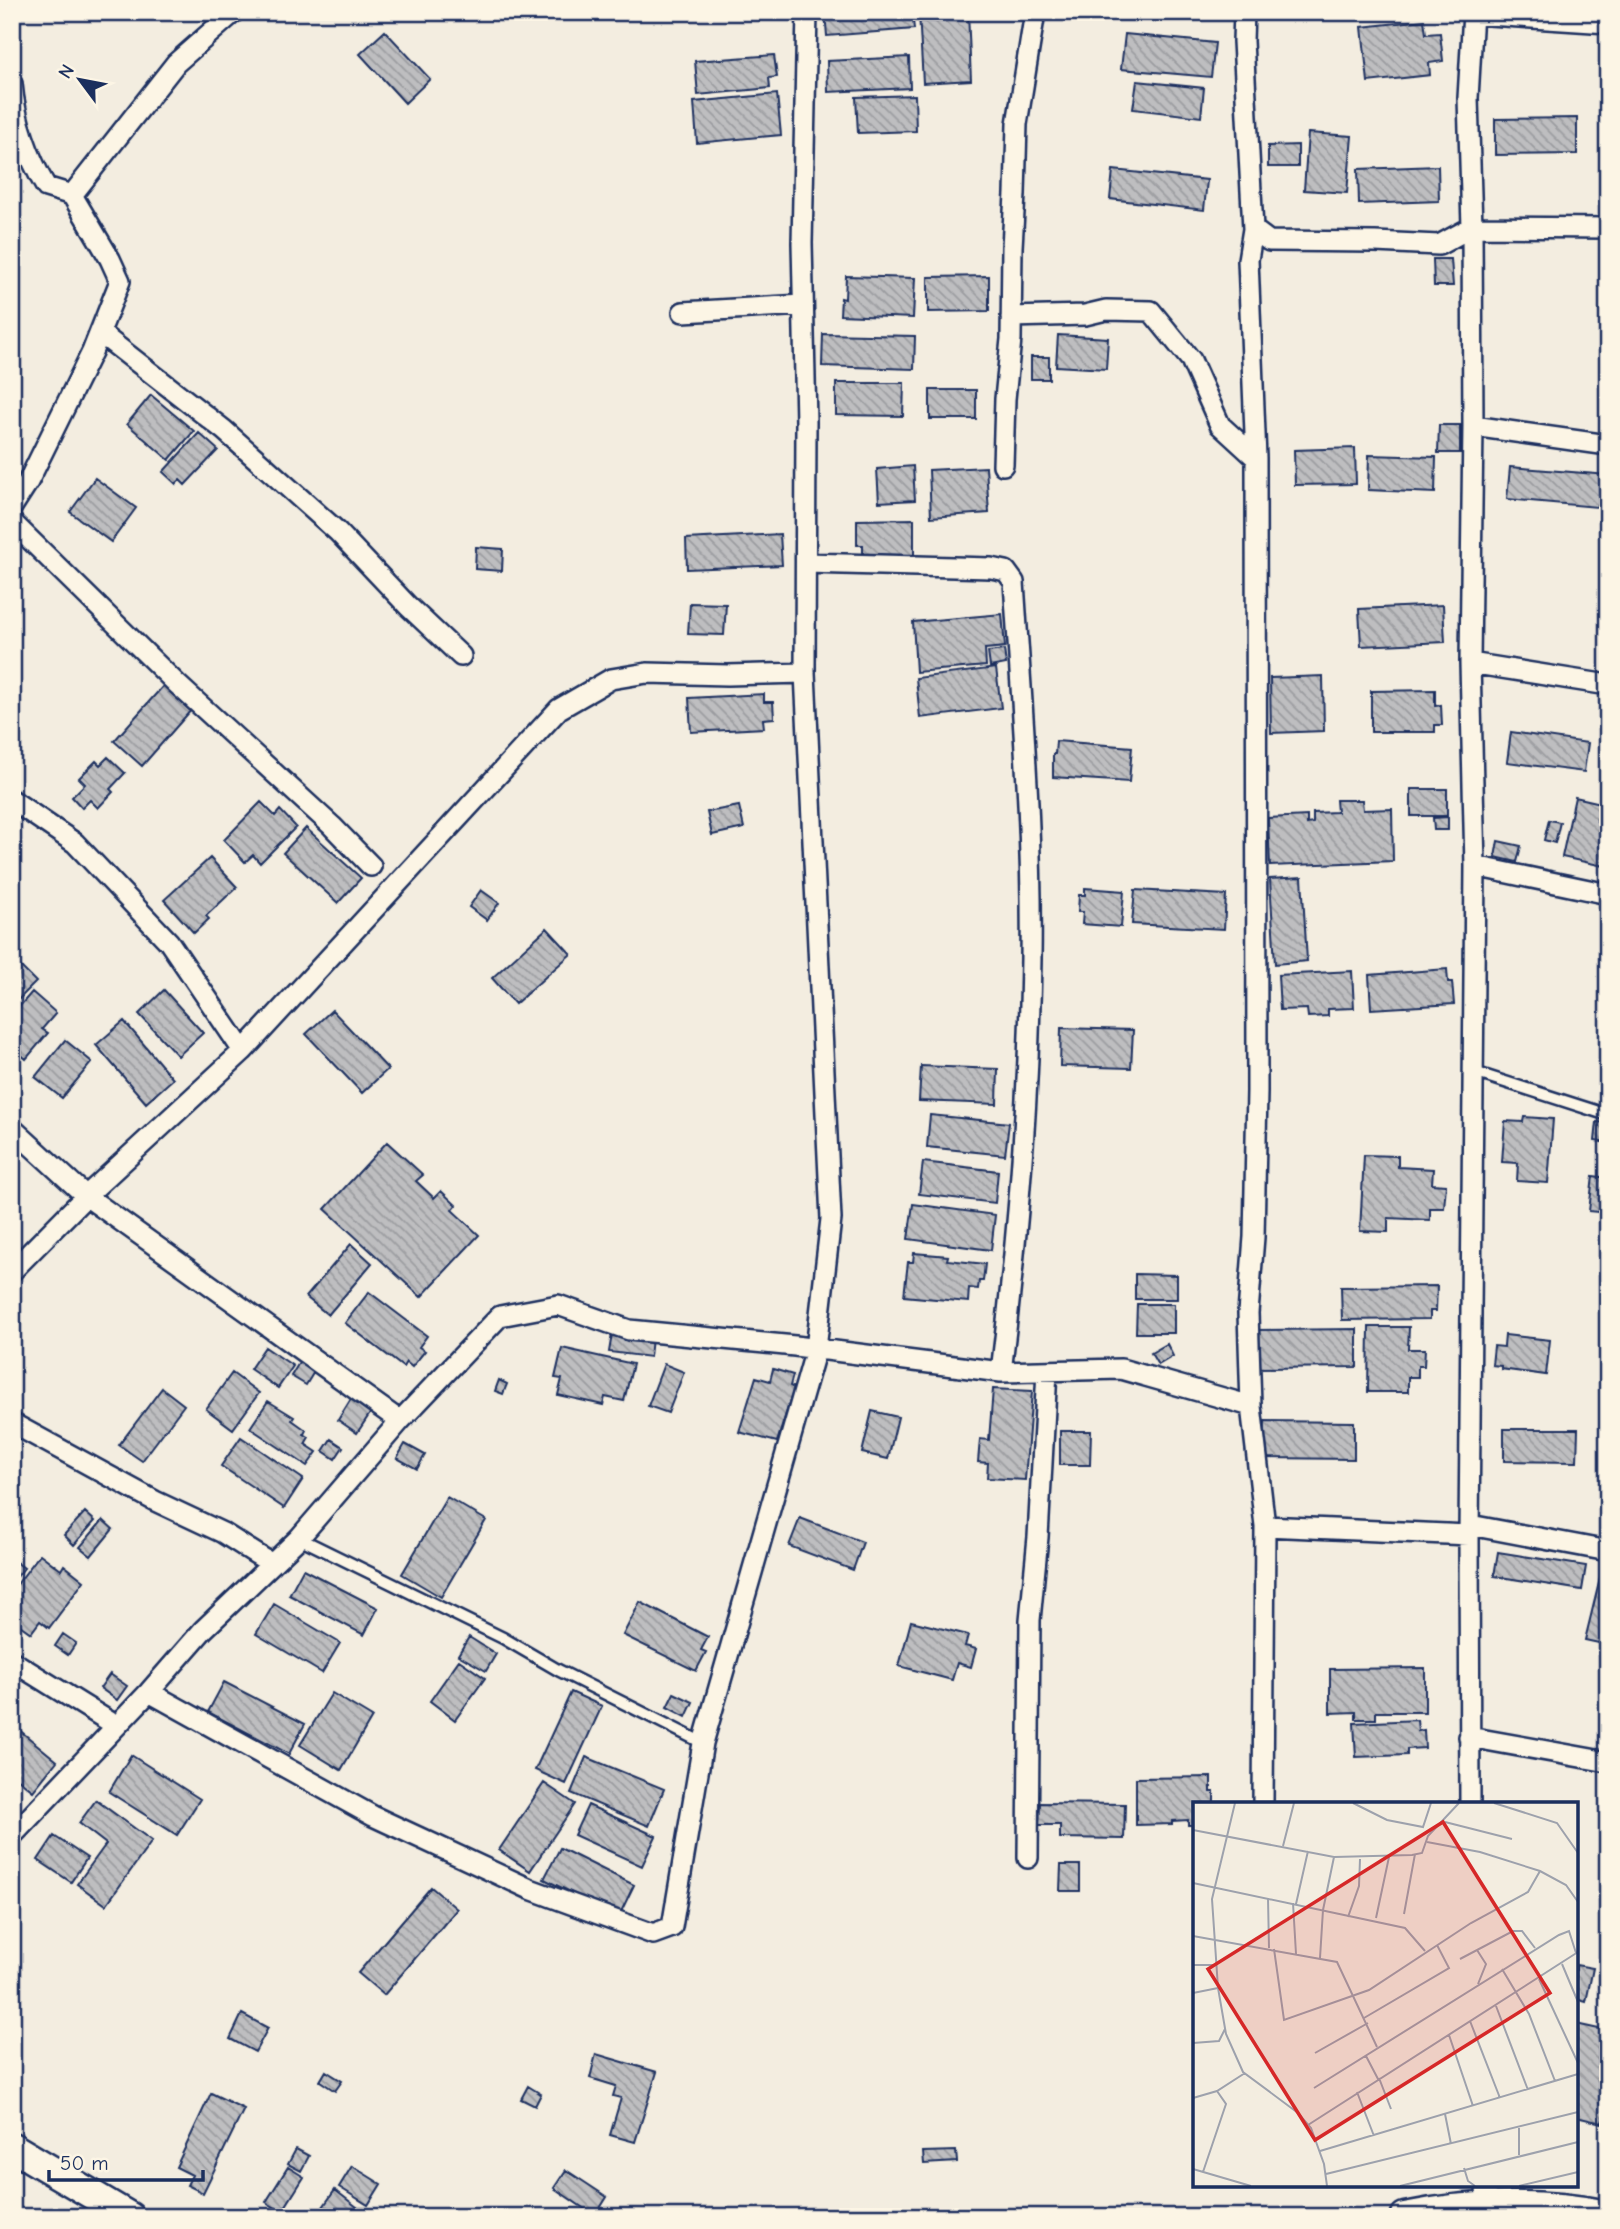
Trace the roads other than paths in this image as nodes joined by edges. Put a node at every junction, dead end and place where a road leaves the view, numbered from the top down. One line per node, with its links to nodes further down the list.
1 (234, 12): 8 (street)
2 (807, 12): 12 (street)
3 (1035, 12): 14 (street)
4 (1244, 12): 11 (street)
5 (1473, 13): 6 (street); 9 (street)
6 (1608, 23)
7 (13, 94): 8 (street)
8 (72, 195): 15 (street)
9 (1472, 227): 10 (street); 11 (street); 16 (street)
10 (1608, 228)
11 (1253, 229): 18 (street)
12 (803, 305): 13 (street); 22 (street)
13 (683, 312)
14 (1012, 317): 18 (street); 19 (street)
15 (100, 333): 20 (street); 23 (street)
16 (1473, 426): 17 (street); 24 (street)
17 (1608, 445)
18 (1256, 458): 40 (street)
19 (1003, 465)
20 (12, 507)
21 (12, 522): 28 (street)
22 (806, 563): 25 (street); 39 (street)
23 (461, 656)
24 (1470, 663): 26 (street); 29 (street)
25 (805, 673): 31 (street); 37 (street)
26 (1608, 685)
27 (12, 800): 31 (street)
28 (371, 866)
29 (1475, 866): 30 (street); 32 (street)
30 (1608, 894)
31 (243, 1051): 35 (street)
32 (1474, 1072): 33 (lane); 44 (street)
33 (1608, 1115)
34 (12, 1128): 35 (street)
35 (86, 1196): 36 (street); 41 (street)
36 (12, 1271)
37 (816, 1349): 39 (street); 41 (street); 52 (street)
38 (1047, 1371): 39 (street); 40 (street); 57 (street)
39 (1000, 1372)
40 (1251, 1406): 43 (street)
41 (400, 1421): 45 (street)
42 (12, 1423): 47 (street)
43 (1265, 1526): 44 (street); 54 (street)
44 (1470, 1530): 46 (street); 51 (street)
45 (299, 1538): 47 (street); 52 (lane)
46 (1608, 1551)
47 (272, 1564): 49 (street)
48 (12, 1661): 50 (street)
49 (149, 1692): 50 (street); 52 (street)
50 (115, 1725): 56 (street)
51 (1469, 1737): 53 (street); 55 (street)
52 (703, 1743)
53 (1608, 1762)
54 (1263, 1802)
55 (1470, 1802)
56 (12, 1836)
57 (1028, 1858)
58 (12, 2147): 62 (street)
59 (1486, 2196): 60 (street); 63 (street)
60 (1542, 2212): 61 (street)
61 (1598, 2215)
62 (130, 2217)
63 (1405, 2217)

